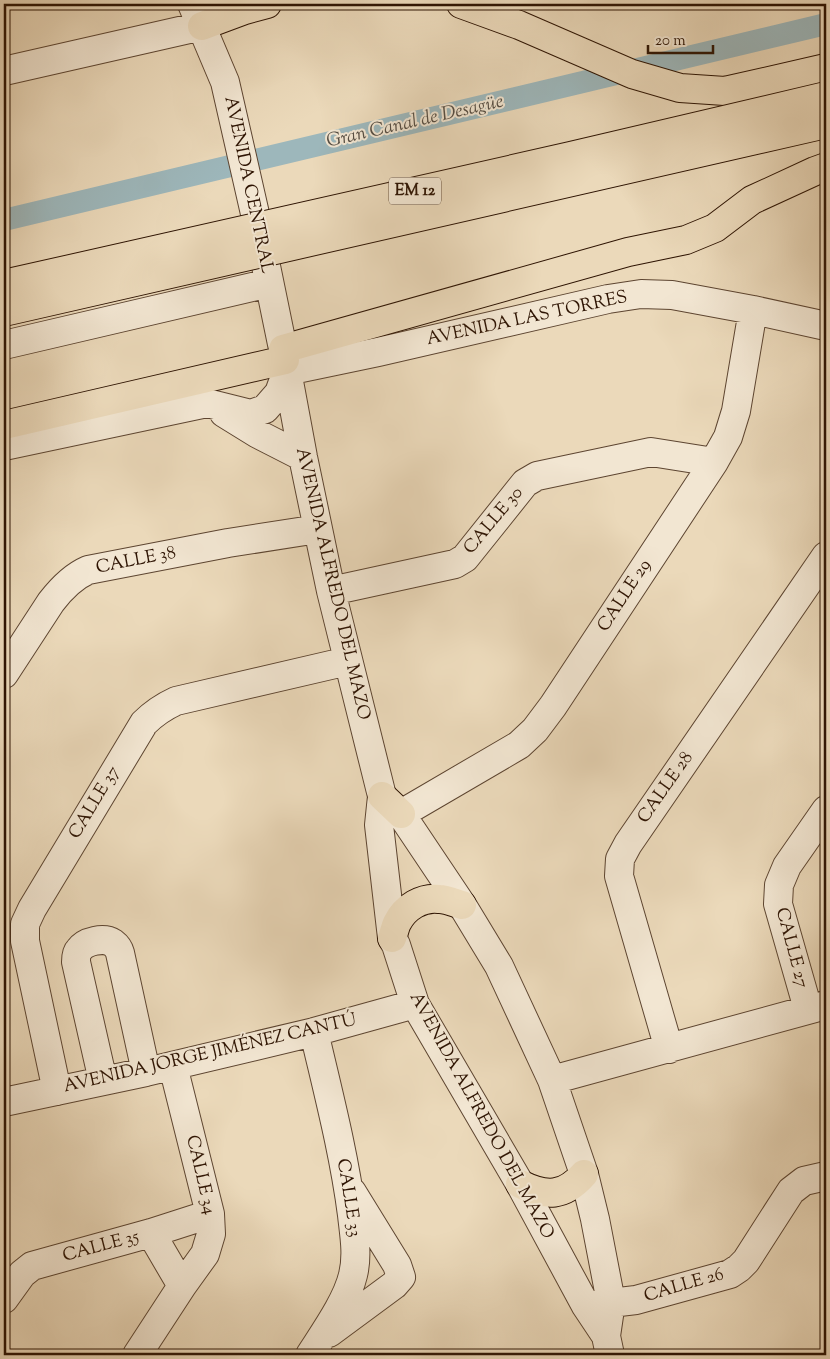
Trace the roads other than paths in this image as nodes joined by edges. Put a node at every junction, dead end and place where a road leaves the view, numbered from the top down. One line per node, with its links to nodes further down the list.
1 (267, 4): 3 (main road)
2 (461, 4): 4 (main road)
3 (197, 15): 5 (street); 9 (street, AVENIDA CENTRAL)
4 (826, 68)
5 (4, 71)
6 (826, 96): 10 (main road, EM 12, bridge)
7 (826, 124): 12 (main road, EM 12, bridge)
8 (820, 169): 15 (main road)
9 (269, 282): 14 (street); 15 (street, AVENIDA CENTRAL)
10 (4, 284)
11 (753, 310): 13 (street, AVENIDA LAS TORRES); 15 (street, AVENIDA LAS TORRES); 20 (street, CALLE 29)
12 (4, 312)
13 (826, 326)
14 (4, 345)
15 (285, 360): 16 (street); 17 (main road); 19 (street, AVENIDA ALFREDO DEL MAZO)
16 (207, 403): 18 (street); 19 (street)
17 (4, 425)
18 (4, 446)
19 (303, 457): 21 (street, AVENIDA ALFREDO DEL MAZO)
20 (714, 462): 23 (street, CALLE 30); 28 (street, CALLE 29)
21 (318, 530): 23 (street, AVENIDA ALFREDO DEL MAZO); 25 (street, CALLE 38)
22 (826, 556): 34 (street, CALLE 28)
23 (331, 591): 24 (street, AVENIDA ALFREDO DEL MAZO)
24 (348, 661): 26 (street, AVENIDA ALFREDO DEL MAZO); 39 (street, CALLE 37)
25 (4, 674)
26 (382, 796): 28 (main road); 30 (street, AVENIDA ALFREDO DEL MAZO)
27 (826, 810): 32 (street, CALLE 27)
28 (401, 814): 29 (street)
29 (462, 906): 30 (main road); 37 (street)
30 (392, 938): 31 (street, AVENIDA ALFREDO DEL MAZO)
31 (415, 1004): 33 (street, AVENIDA JORGE JIMÉNEZ CANTÚ); 43 (street, AVENIDA ALFREDO DEL MAZO)
32 (817, 1007): 34 (street)
33 (314, 1032): 35 (street, AVENIDA JORGE JIMÉNEZ CANTÚ); 44 (street, CALLE 33)
34 (669, 1049): 37 (street)
35 (173, 1066): 36 (street, AVENIDA JORGE JIMÉNEZ CANTÚ); 45 (street, CALLE 34)
36 (146, 1072): 38 (street, AVENIDA JORGE JIMÉNEZ CANTÚ); 38 (street)
37 (552, 1080): 41 (street)
38 (103, 1081): 39 (street, AVENIDA JORGE JIMÉNEZ CANTÚ)
39 (57, 1090): 40 (street, AVENIDA JORGE JIMÉNEZ CANTÚ)
40 (4, 1102)
41 (584, 1174): 43 (main road); 49 (street)
42 (826, 1176): 49 (street, CALLE 26)
43 (520, 1184): 49 (street, AVENIDA ALFREDO DEL MAZO)
44 (348, 1186): 51 (street, CALLE 33); 51 (street)
45 (210, 1214): 46 (street, CALLE 35); 47 (street, CALLE 34)
46 (151, 1233): 47 (street); 48 (street, CALLE 35)
47 (182, 1286): 52 (street, CALLE 34)
48 (4, 1298)
49 (598, 1304): 50 (street)
50 (608, 1346)
51 (315, 1347)
52 (137, 1355)

